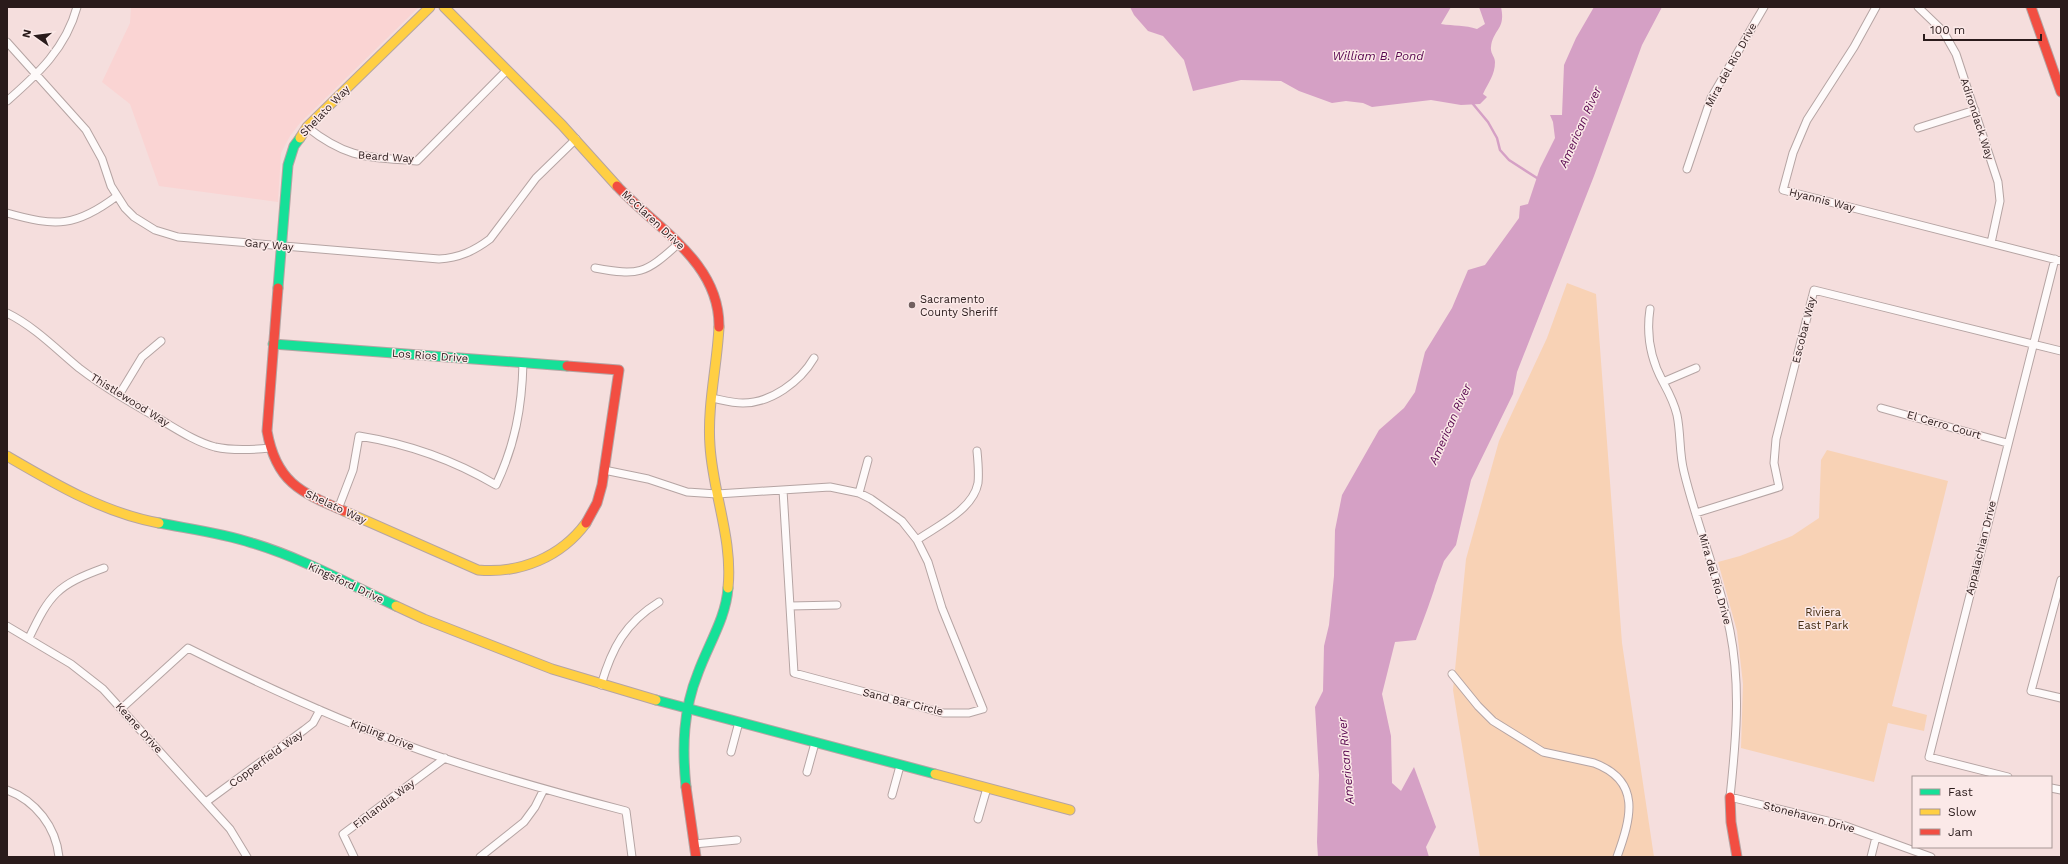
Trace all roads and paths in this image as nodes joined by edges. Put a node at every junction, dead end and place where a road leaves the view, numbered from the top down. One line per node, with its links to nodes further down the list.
1 (77, 7): 10 (street)
2 (430, 7): 14 (street, Shelato Way)
3 (444, 7): 9 (street, McClaren Drive)
4 (1764, 7): 17 (street, Mira del Rio Drive)
5 (1876, 7): 20 (street, Hyannis Way)
6 (1918, 7): 13 (street, Adirondack Way)
7 (2031, 7): 11 (street)
8 (7, 42): 10 (street, Gary Way)
9 (508, 70): 14 (street, Beard Way); 16 (street, McClaren Drive)
10 (36, 74): 12 (street); 18 (street, Gary Way)
11 (2061, 92)
12 (7, 101)
13 (1975, 110): 15 (street); 20 (street, Adirondack Way)
14 (307, 127): 22 (street, Shelato Way)
15 (1918, 128)
16 (576, 139): 21 (street, McClaren Drive); 22 (street, Gary Way)
17 (1687, 169)
18 (117, 196): 19 (street); 22 (street, Gary Way)
19 (7, 213)
20 (1991, 243): 23 (street, Hyannis Way)
21 (678, 244): 24 (street); 37 (street, McClaren Drive)
22 (281, 246): 28 (street, Shelato Way)
23 (2058, 260): 29 (street, Appalachian Drive)
24 (595, 268)
25 (1650, 309): 35 (street, Mira del Rio Drive)
26 (7, 313): 36 (street, Thistlewood Way)
27 (161, 341): 36 (street)
28 (274, 344): 32 (street, Los Rios Drive); 40 (street, Shelato Way)
29 (2034, 344): 30 (street, Escobar Way); 39 (street, Appalachian Drive); 49 (street, Escobar Way)
30 (2061, 351)
31 (814, 358): 37 (street)
32 (523, 363): 33 (street, Los Rios Drive); 48 (street)
33 (586, 368): 44 (street, Shelato Way)
34 (1696, 368): 35 (street)
35 (1663, 382): 49 (street, Mira del Rio Drive)
36 (119, 395): 40 (street, Thistlewood Way)
37 (712, 398): 47 (street, McClaren Drive)
38 (1881, 408): 39 (street, El Cerro Court)
39 (2007, 443): 70 (street, Appalachian Drive)
40 (270, 448): 48 (street, Shelato Way)
41 (977, 451): 50 (street)
42 (7, 456): 59 (street, Kingsford Drive)
43 (868, 460): 46 (street)
44 (604, 470): 47 (street); 48 (street, Shelato Way)
45 (783, 490): 46 (street, Sand Bar Circle); 47 (street); 55 (street, Sand Bar Circle)
46 (859, 493): 50 (street, Sand Bar Circle)
47 (716, 494): 62 (street, McClaren Drive)
48 (338, 509)
49 (1696, 513): 75 (street, Mira del Rio Drive)
50 (917, 540): 55 (street, Sand Bar Circle)
51 (104, 568): 57 (street)
52 (2061, 580): 60 (street)
53 (659, 602): 59 (street)
54 (837, 605): 55 (street)
55 (790, 606)
56 (7, 626): 57 (street, Keane Drive)
57 (29, 638): 61 (street, Keane Drive)
58 (1452, 674): 88 (street)
59 (601, 685): 62 (street, Kingsford Drive)
60 (2061, 698)
61 (122, 708): 63 (street, Kipling Drive); 76 (street, Keane Drive)
62 (687, 709): 64 (street, Kingsford Drive); 81 (street, McClaren Drive)
63 (320, 710): 67 (street, Kipling Drive); 76 (street, Copperfield Way)
64 (739, 722): 65 (street, Kingsford Drive); 66 (street)
65 (815, 743): 68 (street, Kingsford Drive); 69 (street)
66 (731, 752)
67 (445, 758): 72 (street, Kipling Drive); 84 (street, Finlandia Way)
68 (900, 766): 71 (street, Kingsford Drive); 74 (street)
69 (807, 772)
70 (2004, 776)
71 (987, 788): 77 (street, Kingsford Drive); 78 (street)
72 (544, 789): 85 (street); 86 (street, Kipling Drive)
73 (7, 790): 82 (street)
74 (892, 795)
75 (1730, 797): 79 (street, Stonehaven Drive); 89 (street, Mira del Rio Drive)
76 (206, 802): 83 (street, Keane Drive)
77 (1070, 810)
78 (978, 819)
79 (1876, 837): 90 (street); 91 (street, Stonehaven Drive)
80 (737, 840): 81 (street)
81 (694, 844): 87 (street, McClaren Drive)
82 (59, 857)
83 (247, 857)
84 (354, 857)
85 (480, 857)
86 (632, 857)
87 (696, 857)
88 (1617, 857)
89 (1737, 857)
90 (1871, 857)
91 (1931, 857)

